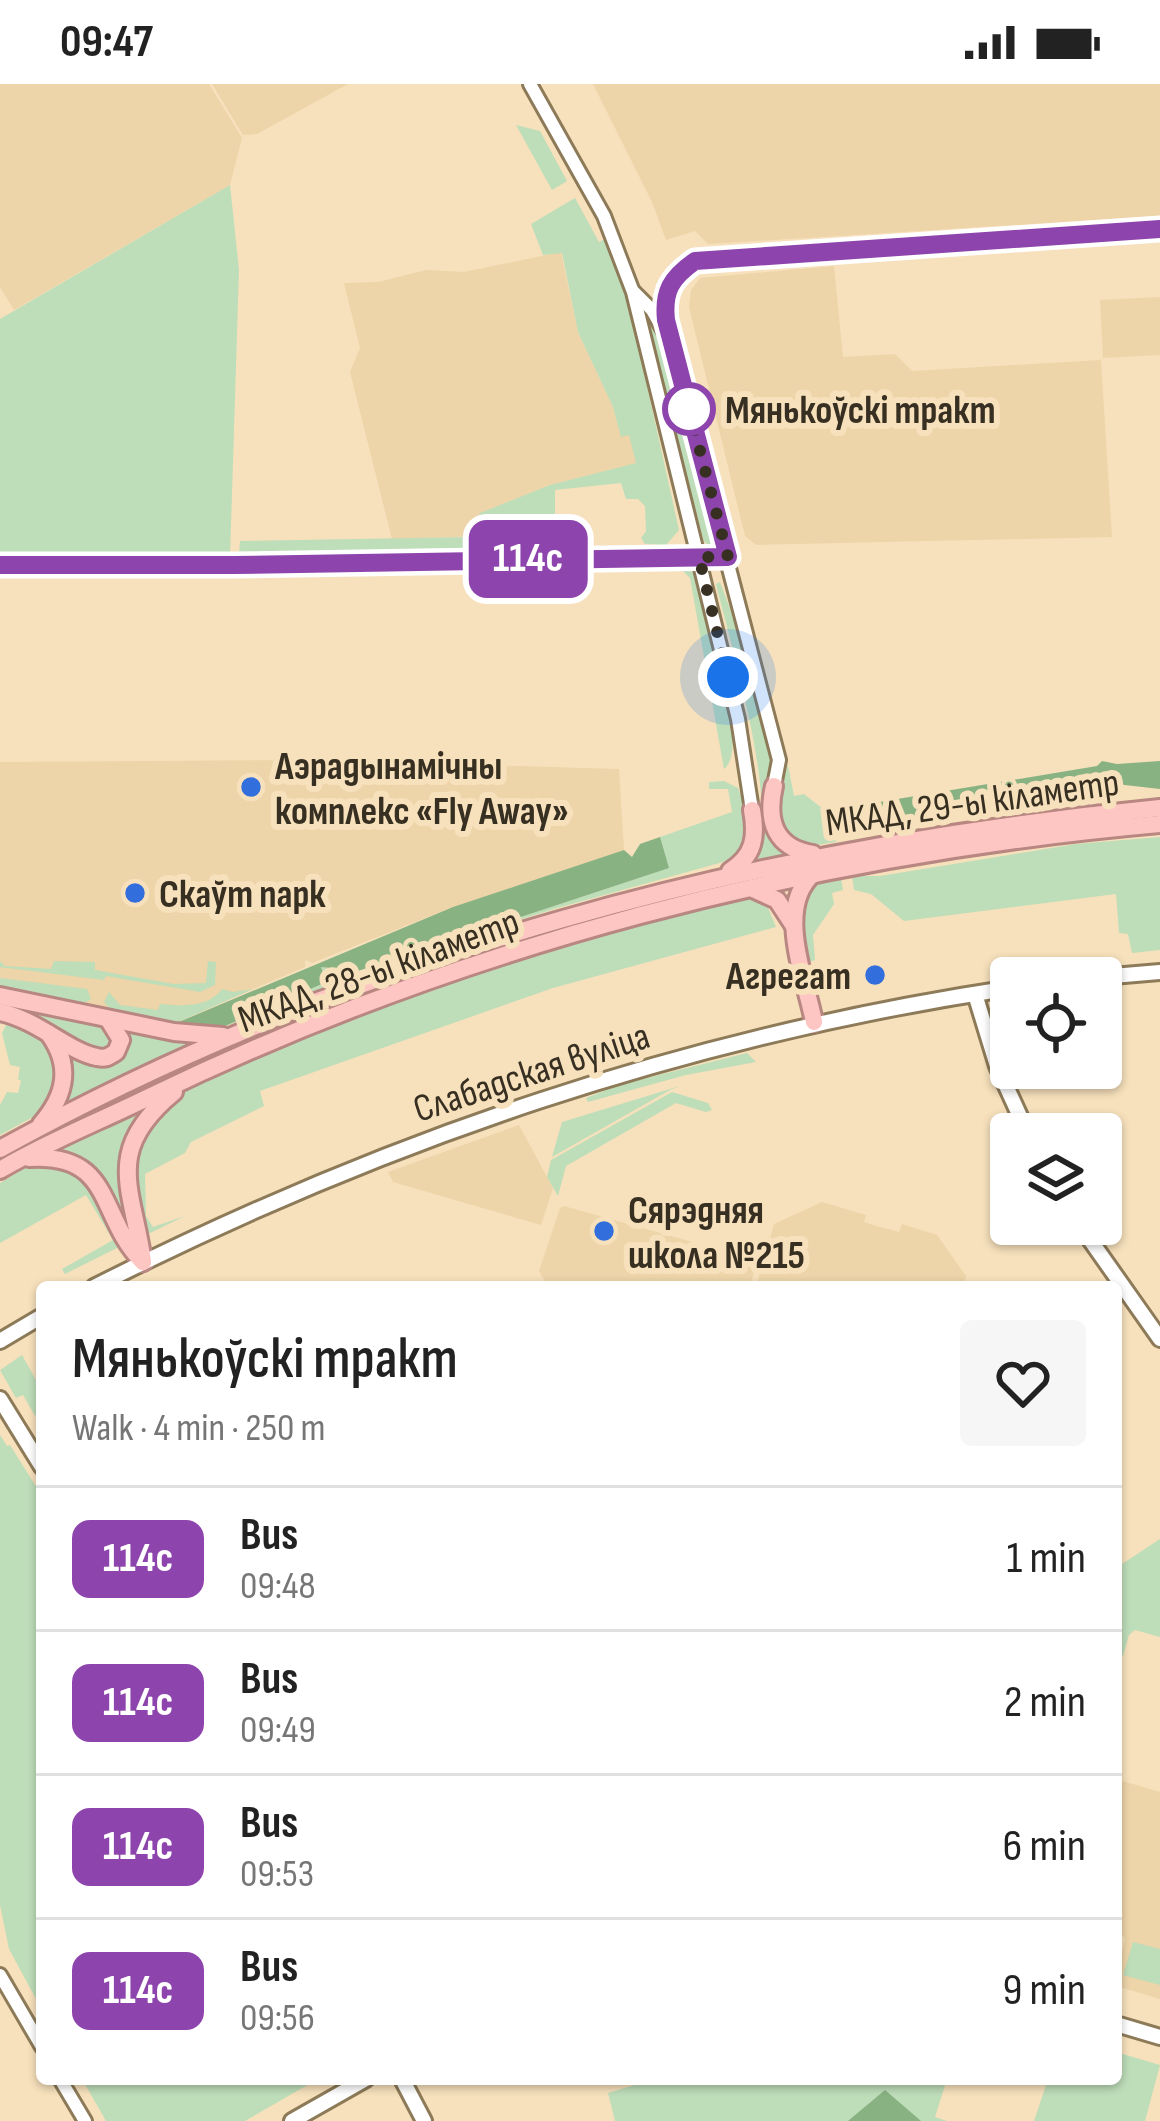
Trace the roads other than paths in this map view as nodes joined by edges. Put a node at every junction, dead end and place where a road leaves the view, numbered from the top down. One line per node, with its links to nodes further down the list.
1 (530, 84): 2 (street)
2 (633, 292): 3 (street); 4 (street)
3 (699, 557): 4 (street); 5 (street); 8 (street)
4 (728, 557): 6 (street)
5 (0, 565)
6 (774, 786): 10 (highway)
7 (1160, 808): 10 (highway, МКАД, 29-ы кіламетр)
8 (752, 810): 11 (highway)
9 (1160, 824): 10 (highway, МКАД, 29-ы кіламетр)
10 (806, 866): 11 (highway, МКАД, 28-ы кіламетр); 12 (highway, МКАД, 28-ы кіламетр); 13 (highway)
11 (723, 875): 23 (highway, МКАД, 28-ы кіламетр)
12 (747, 888): 13 (highway); 24 (highway, МКАД, 28-ы кіламетр)
13 (794, 926): 21 (highway)
14 (1160, 972): 15 (main road)
15 (1122, 975)
16 (990, 992): 17 (main road, Слабадская вуліца)
17 (975, 994): 21 (main road, Слабадская вуліца); 25 (main road)
18 (0, 996): 20 (highway)
19 (0, 1012): 22 (highway)
20 (107, 1018): 22 (highway); 23 (highway)
21 (814, 1022): 30 (main road, Слабадская вуліца)
22 (44, 1029): 26 (highway)
23 (241, 1034): 26 (highway, МКАД, 28-ы кіламетр)
24 (198, 1073): 28 (highway, МКАД, 28-ы кіламетр); 30 (highway)
25 (1018, 1113)
26 (36, 1130): 27 (highway, МКАД, 28-ы кіламетр)
27 (0, 1149)
28 (8, 1165): 30 (highway)
29 (1094, 1245): 32 (main road)
30 (143, 1262): 31 (main road, Слабадская вуліца)
31 (106, 1281)
32 (1119, 1281)
33 (1122, 1285): 35 (main road)
34 (36, 1320): 36 (main road)
35 (1160, 1339)
36 (0, 1341)
37 (0, 1399): 38 (main road)
38 (36, 1457)
39 (0, 1975): 41 (street)
40 (1122, 2026): 42 (main road)
41 (36, 2037)
42 (1160, 2037)
43 (64, 2085): 46 (street)
44 (355, 2085): 47 (main road)
45 (406, 2085): 48 (main road)
46 (85, 2121)
47 (292, 2121)
48 (424, 2121)

